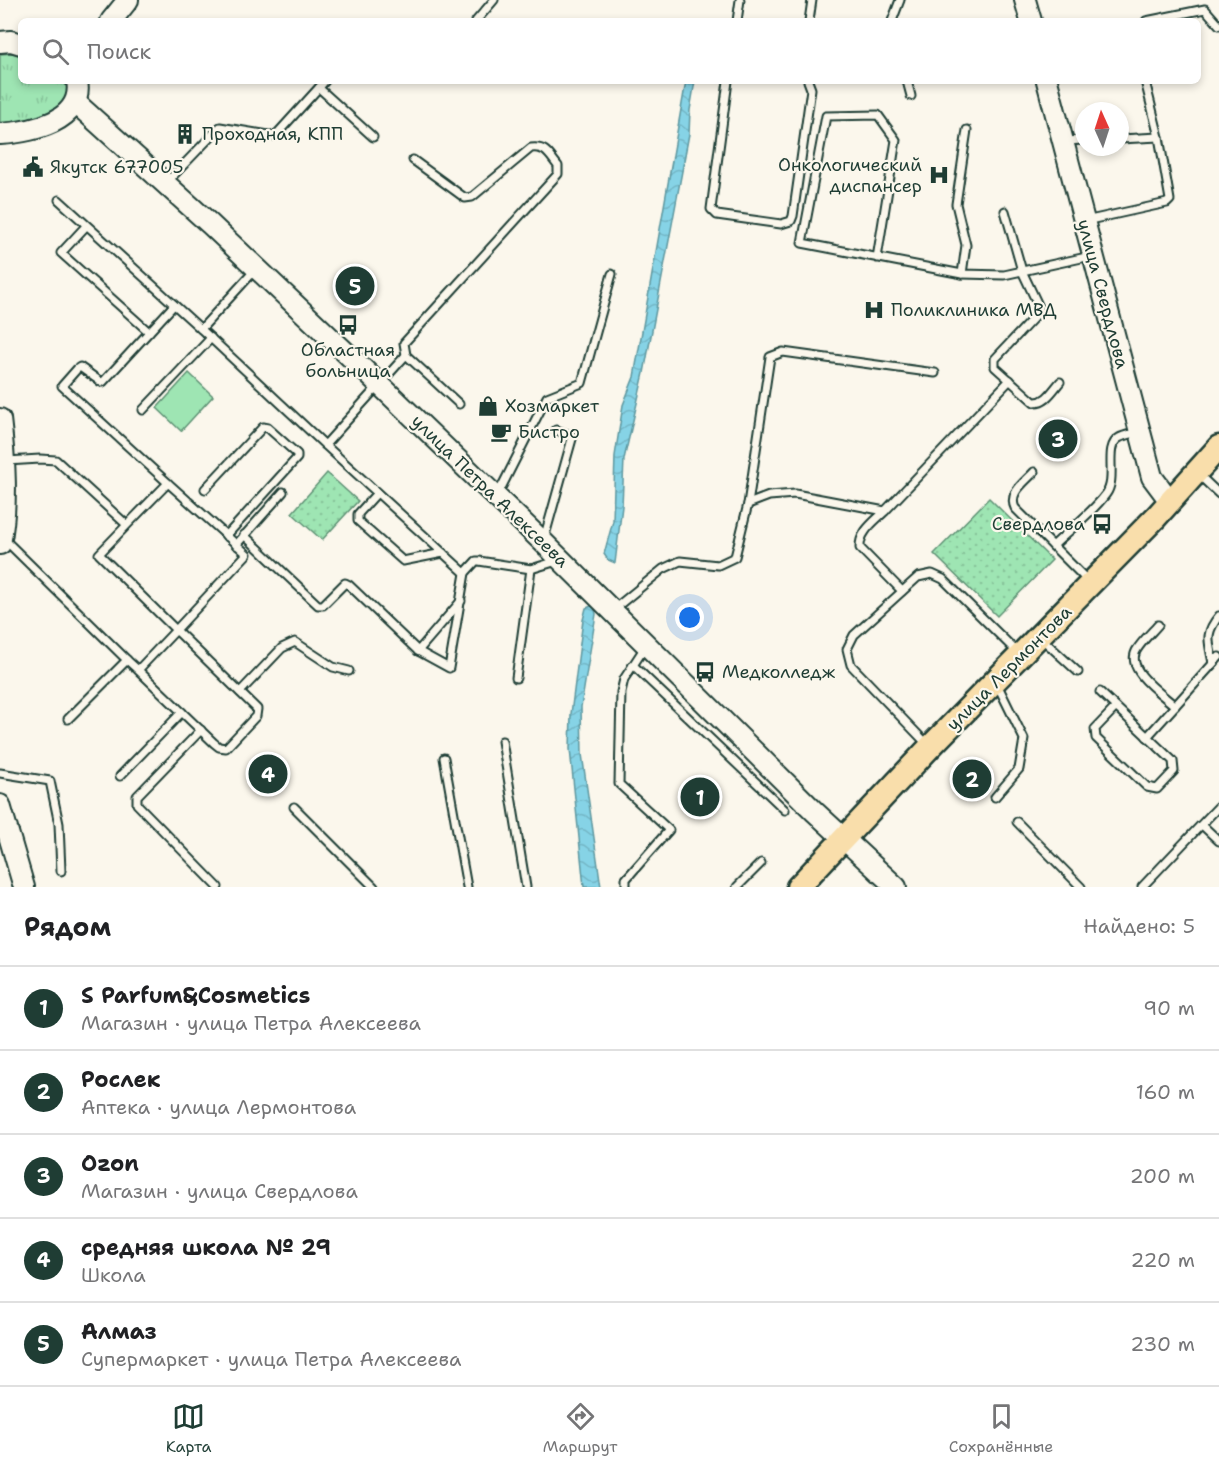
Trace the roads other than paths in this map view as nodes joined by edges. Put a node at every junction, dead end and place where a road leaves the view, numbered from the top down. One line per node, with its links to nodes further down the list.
1 (128, 0): 7 (street)
2 (494, 0): 8 (lane)
3 (740, 0): 9 (lane)
4 (812, 0): 10 (lane)
5 (900, 0): 11 (lane)
6 (1025, 0): 12 (street)
7 (113, 18)
8 (479, 18)
9 (737, 18)
10 (809, 18)
11 (893, 18)
12 (1030, 18)
13 (1161, 18): 14 (lane)
14 (1219, 25)
15 (78, 84): 24 (street)
16 (322, 84): 22 (lane)
17 (728, 84): 18 (lane)
18 (809, 84)
19 (908, 84): 23 (lane)
20 (1048, 84): 31 (street, улица Свердлова)
21 (1146, 84): 28 (lane)
22 (319, 88): 27 (lane); 33 (lane)
23 (911, 96)
24 (76, 103): 26 (street); 33 (street, улица Петра Алексеева)
25 (967, 130): 43 (lane)
26 (0, 134)
27 (373, 137)
28 (1159, 137): 29 (lane); 36 (lane)
29 (1129, 139)
30 (1075, 140): 31 (lane)
31 (1063, 141): 36 (street, улица Свердлова)
32 (412, 160): 48 (lane)
33 (165, 183): 40 (street, улица Петра Алексеева)
34 (59, 200): 37 (lane)
35 (1005, 211): 41 (lane)
36 (1084, 221): 38 (street, улица Свердлова)
37 (87, 226): 44 (lane); 46 (lane)
38 (1093, 255): 41 (lane); 57 (street, улица Свердлова)
39 (877, 258): 39 (lane); 43 (lane)
40 (257, 268): 45 (lane); 52 (street, улица Петра Алексеева)
41 (1022, 271): 43 (lane); 50 (lane)
42 (612, 274): 68 (lane)
43 (962, 274)
44 (174, 304): 45 (lane); 46 (lane)
45 (201, 329): 47 (lane)
46 (149, 332): 63 (lane)
47 (211, 338): 54 (lane); 58 (lane)
48 (406, 355): 52 (lane); 53 (lane)
49 (935, 373): 70 (lane)
50 (1010, 380): 51 (lane); 71 (lane)
51 (1059, 382)
52 (378, 384): 58 (lane); 68 (street, улица Петра Алексеева)
53 (459, 404)
54 (143, 410)
55 (0, 419): 60 (street)
56 (556, 430): 76 (lane)
57 (1140, 431): 69 (street, улица Свердлова); 78 (lane)
58 (325, 445): 66 (lane)
59 (1219, 447): 62 (main road, улица Лермонтова)
60 (5, 461): 72 (lane); 75 (street)
61 (1034, 472): 78 (lane)
62 (1196, 472): 67 (lane); 69 (main road, улица Лермонтова)
63 (168, 483): 72 (lane); 74 (lane)
64 (206, 489): 74 (lane)
65 (283, 492): 73 (lane)
66 (377, 493): 79 (lane); 79 (lane)
67 (1219, 494)
68 (496, 496): 76 (street, улица Петра Алексеева)
69 (1170, 501): 83 (main road, улица Лермонтова)
70 (748, 504): 71 (lane); 86 (lane)
71 (885, 511): 84 (lane)
72 (127, 525): 89 (lane)
73 (244, 535): 77 (lane); 92 (lane)
74 (226, 536): 77 (lane)
75 (1, 540): 95 (lane)
76 (543, 542): 80 (street, улица Петра Алексеева)
77 (236, 545): 89 (lane)
78 (1053, 546): 83 (lane)
79 (443, 553): 82 (lane)
80 (561, 561): 81 (lane); 86 (street, улица Петра Алексеева)
81 (531, 568): 82 (lane); 101 (lane)
82 (465, 573): 85 (lane)
83 (1091, 584): 90 (main road, улица Лермонтова)
84 (903, 591): 93 (lane); 112 (lane)
85 (461, 601): 92 (lane); 92 (lane)
86 (612, 611): 91 (street, улица Петра Алексеева)
87 (1219, 616): 96 (lane)
88 (1158, 625): 105 (lane)
89 (176, 630): 98 (lane); 103 (lane)
90 (1040, 637): 93 (main road, улица Лермонтова); 100 (lane)
91 (646, 644): 97 (lane); 123 (street, улица Петра Алексеева)
92 (418, 651)
93 (1021, 656): 102 (main road, улица Лермонтова)
94 (1219, 657): 96 (lane)
95 (128, 660): 98 (lane); 108 (lane)
96 (1213, 663): 105 (lane)
97 (633, 665): 120 (lane); 132 (lane)
98 (138, 670): 107 (lane)
99 (349, 670): 103 (lane)
100 (1078, 672)
101 (516, 678)
102 (995, 682): 112 (main road, улица Лермонтова); 116 (lane)
103 (240, 692): 109 (lane)
104 (1100, 692): 106 (lane)
105 (1175, 706): 110 (lane)
106 (1116, 707): 110 (lane); 110 (lane)
107 (182, 712): 109 (lane); 115 (lane)
108 (69, 719)
109 (201, 730): 128 (lane)
110 (1147, 736)
111 (502, 741): 131 (lane)
112 (930, 747): 123 (main road, улица Лермонтова)
113 (444, 758): 130 (lane)
114 (0, 773): 126 (lane)
115 (120, 776)
116 (994, 797)
117 (0, 805): 127 (street)
118 (1219, 806): 122 (lane)
119 (294, 807): 129 (lane)
120 (785, 810)
121 (1017, 822): 136 (lane)
122 (1202, 825): 124 (lane); 137 (lane)
123 (844, 838): 134 (main road, улица Лермонтова); 135 (street, улица Петра Алексеева)
124 (1219, 841)
125 (761, 863): 133 (lane)
126 (61, 871)
127 (24, 887)
128 (218, 887)
129 (374, 887)
130 (467, 887)
131 (526, 887)
132 (627, 887)
133 (737, 887)
134 (798, 887)
135 (896, 887)
136 (1081, 887)
137 (1142, 887)

